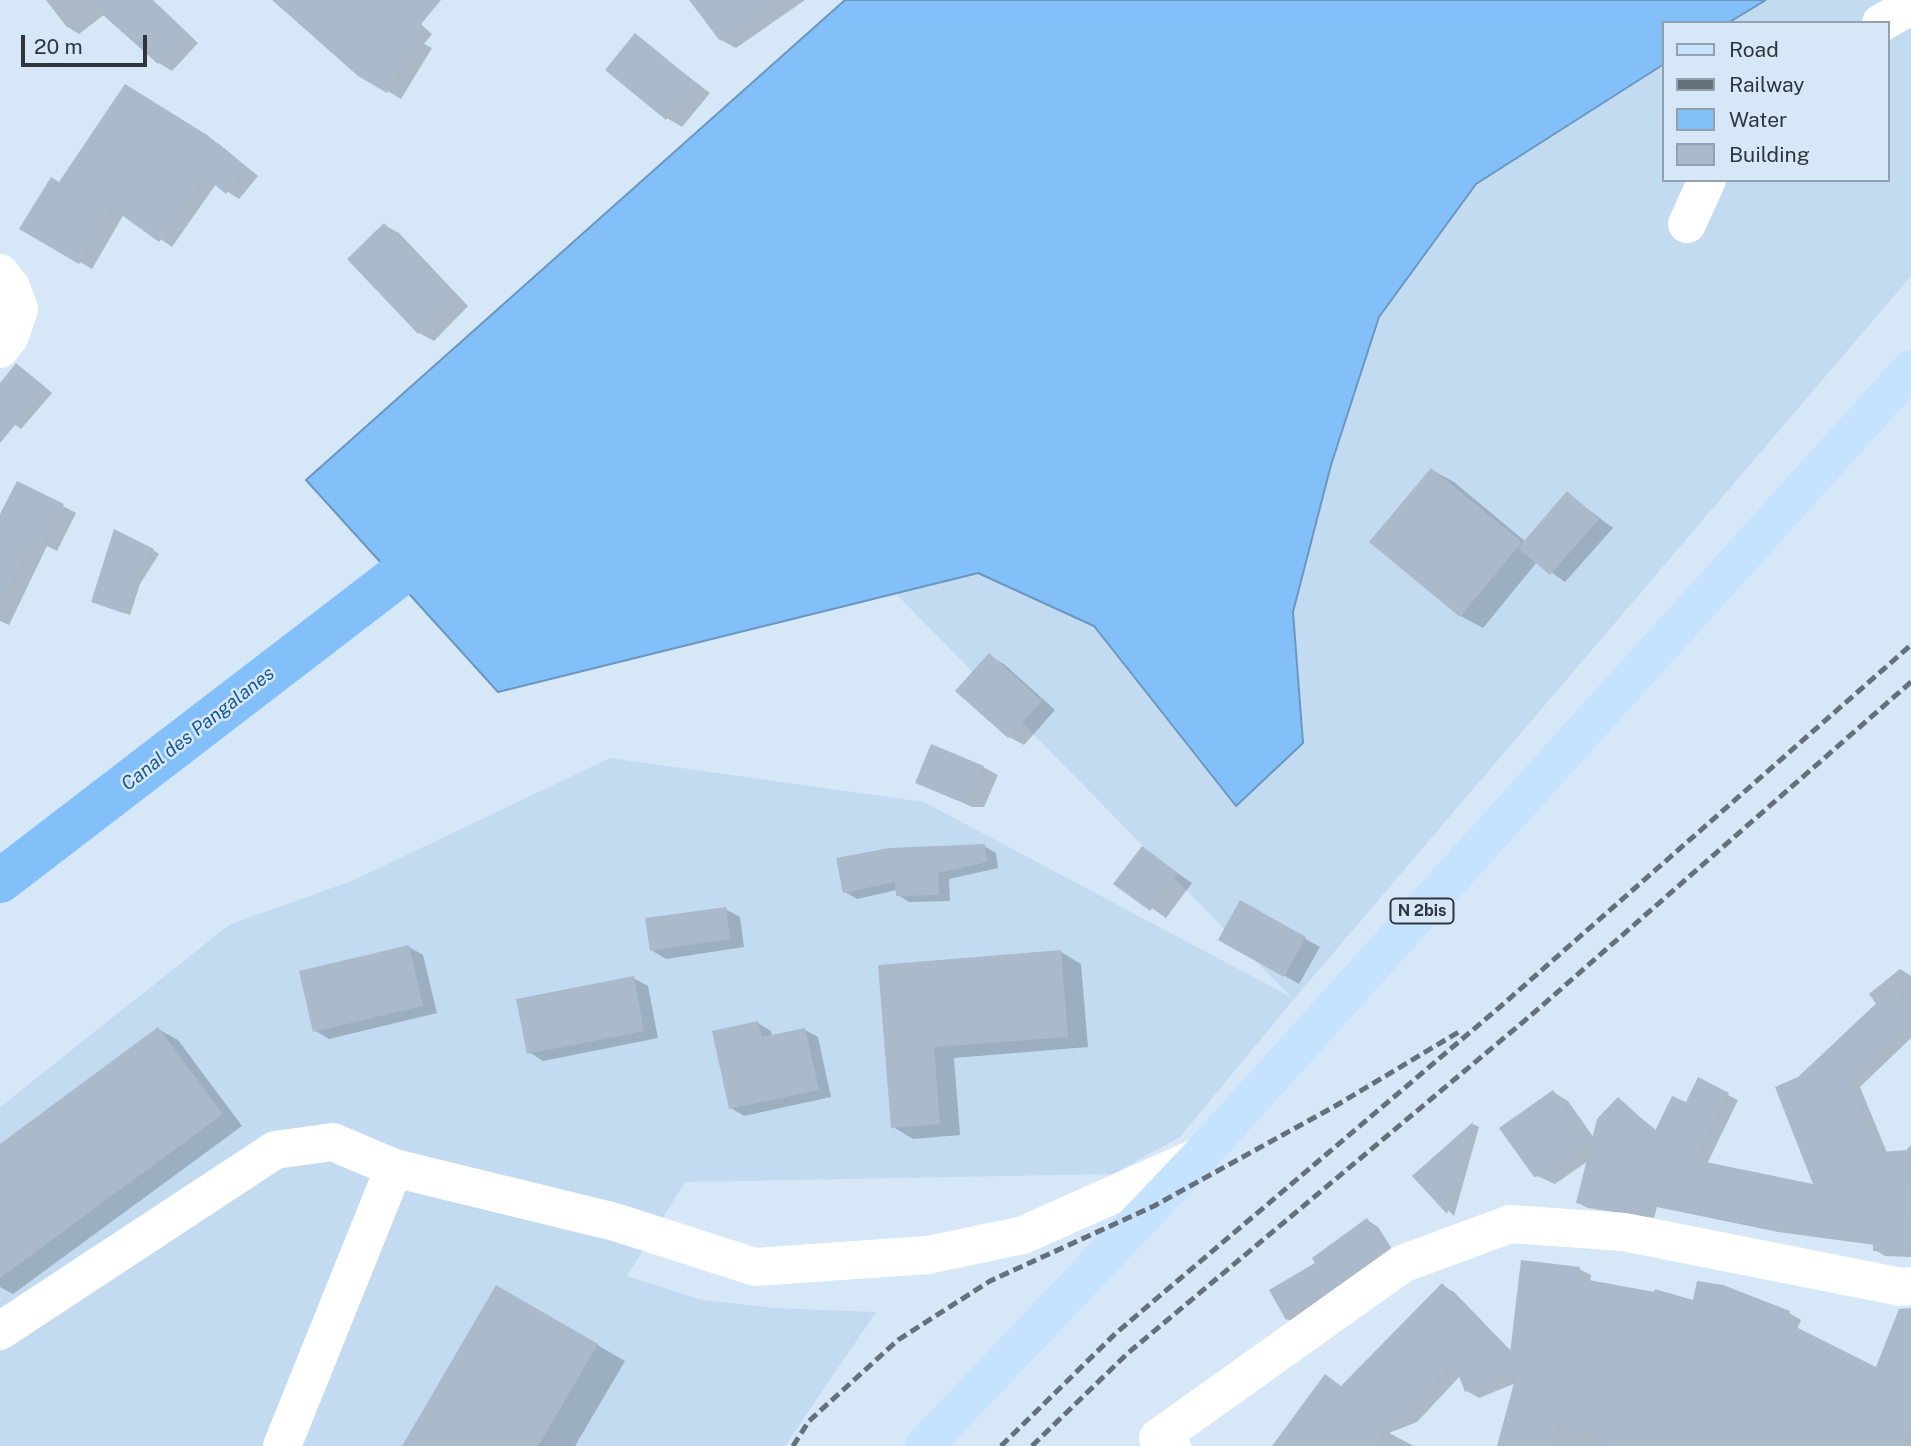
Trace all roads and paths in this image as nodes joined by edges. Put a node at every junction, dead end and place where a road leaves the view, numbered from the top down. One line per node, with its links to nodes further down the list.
1 (1911, 6): 2 (street)
2 (1885, 21)
3 (1706, 182): 4 (street)
4 (1687, 224)
5 (0, 273): 6 (street)
6 (0, 349)
7 (1911, 369): 8 (main road, N 2bis)
8 (1200, 1156): 9 (street); 14 (main road, N 2bis)
9 (394, 1168): 11 (street); 13 (street)
10 (1911, 1286): 12 (street)
11 (0, 1331)
12 (1154, 1443)
13 (282, 1446)
14 (924, 1446)

